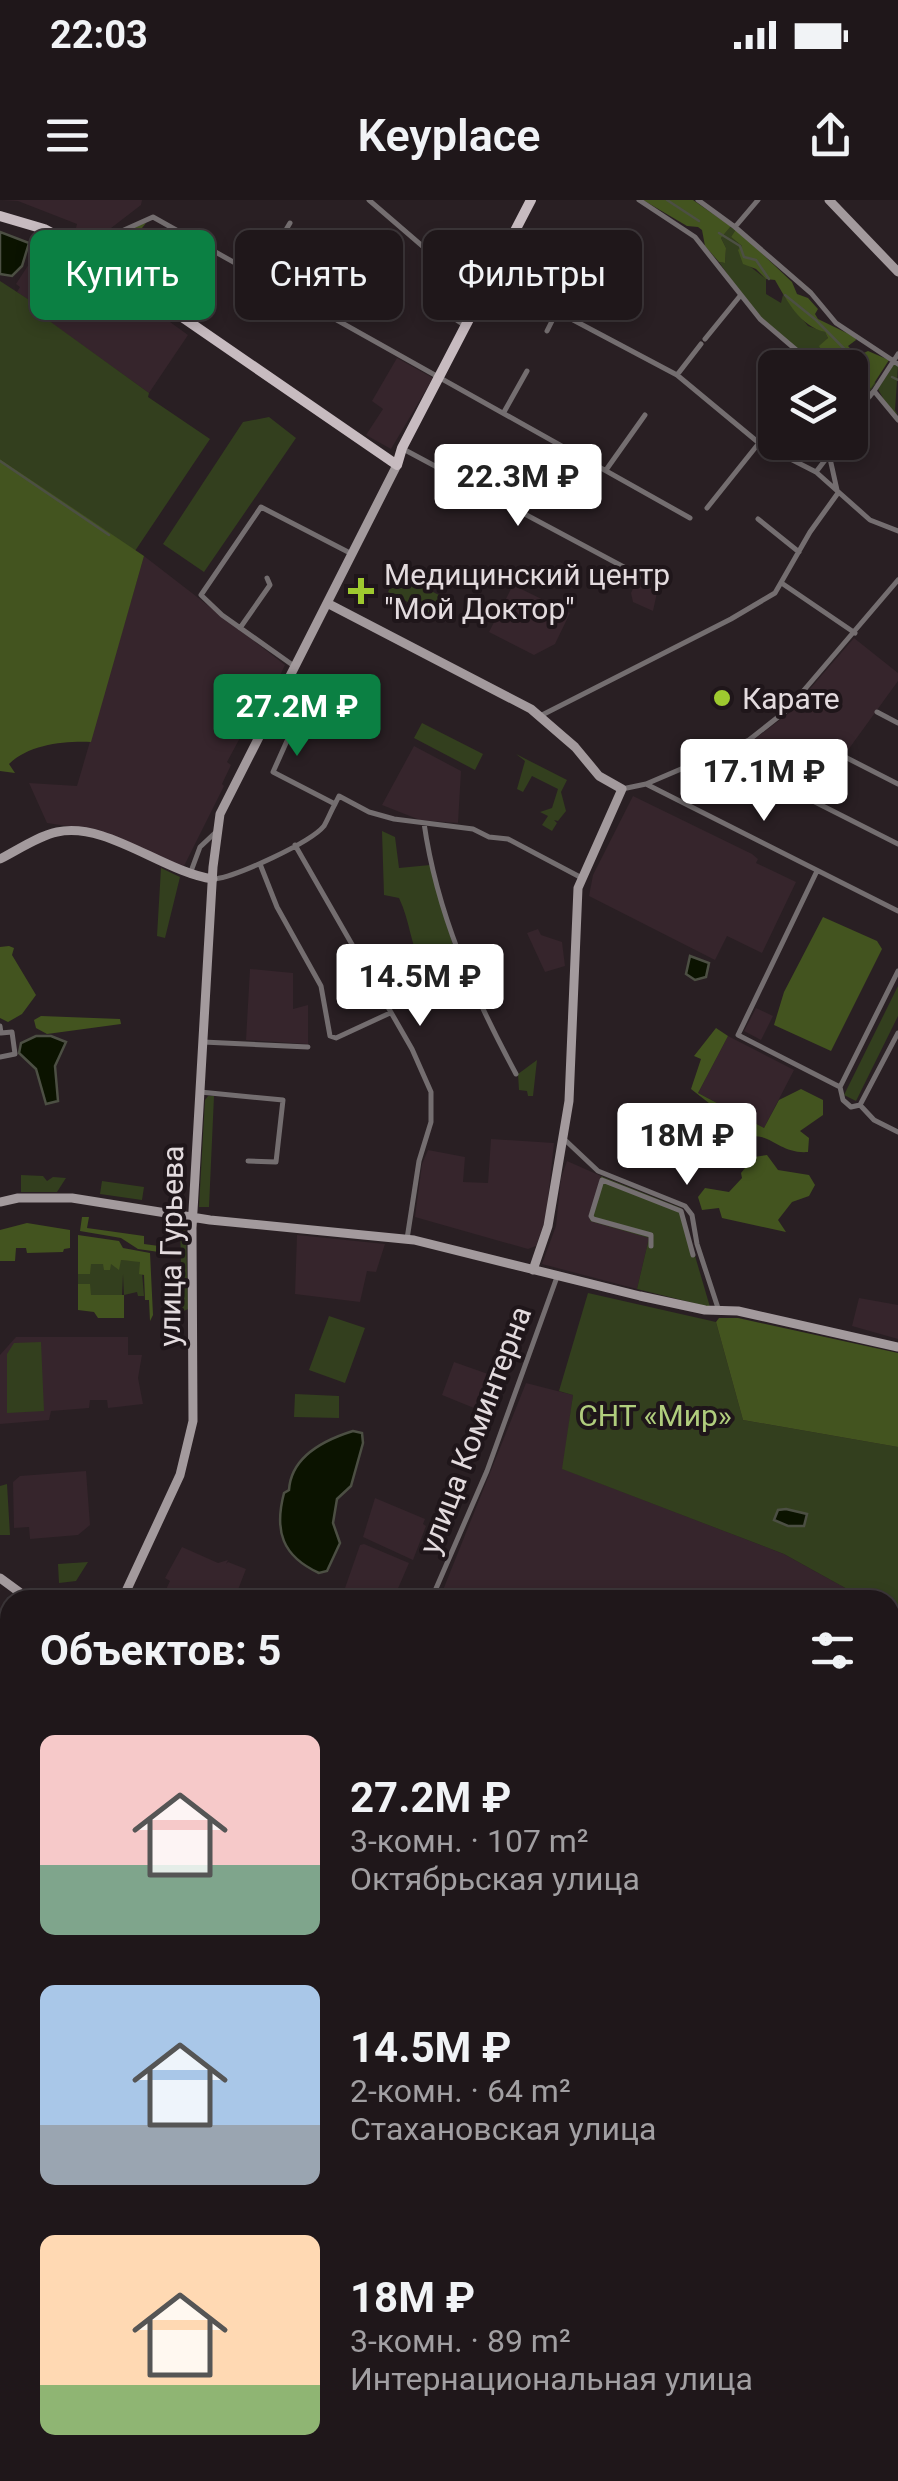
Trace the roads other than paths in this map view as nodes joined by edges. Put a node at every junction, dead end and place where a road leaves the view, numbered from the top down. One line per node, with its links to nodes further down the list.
1 (369, 200): 15 (street)
2 (531, 200): 14 (main road)
3 (639, 200): 17 (street)
4 (698, 200): 9 (street)
5 (758, 200): 9 (street)
6 (830, 200): 16 (main road)
7 (0, 216): 10 (main road)
8 (290, 222): 13 (street)
9 (735, 227): 27 (street)
10 (44, 230)
11 (126, 230): 12 (street)
12 (174, 230)
13 (285, 230)
14 (516, 230)
15 (423, 247)
16 (898, 272)
17 (740, 296): 26 (street); 29 (street)
18 (187, 320): 43 (main road)
19 (335, 320): 30 (street)
20 (456, 320): 24 (street)
21 (469, 320): 24 (main road)
22 (552, 320): 25 (street)
23 (574, 320): 29 (street)
24 (466, 326): 30 (main road)
25 (547, 331)
26 (796, 350)
27 (897, 359): 32 (street)
28 (528, 371): 34 (street)
29 (677, 375): 37 (street)
30 (440, 378): 34 (street); 39 (main road)
31 (868, 391): 32 (street)
32 (872, 393): 33 (street); 36 (street)
33 (868, 398)
34 (504, 413): 44 (street)
35 (645, 415): 44 (street)
36 (898, 420)
37 (758, 442)
38 (758, 444): 47 (street)
39 (402, 448): 43 (main road); 55 (street)
40 (792, 460): 45 (street)
41 (825, 460): 45 (street)
42 (830, 460): 46 (street)
43 (397, 464): 52 (main road, улица Гурьева)
44 (606, 470): 48 (street)
45 (816, 472): 46 (street)
46 (838, 493): 50 (street); 51 (street)
47 (707, 508)
48 (690, 518)
49 (758, 520): 51 (street)
50 (898, 531)
51 (799, 552): 56 (street)
52 (353, 554): 57 (main road, улица Гурьева); 58 (street)
53 (267, 578): 58 (street)
54 (898, 580): 59 (street)
55 (650, 581)
56 (782, 583): 59 (street); 63 (street)
57 (327, 603): 60 (main road, улица Гурьева); 63 (main road)
58 (240, 628): 60 (street)
59 (855, 633): 66 (street)
60 (294, 666): 61 (main road, улица Гурьева)
61 (274, 708): 70 (street); 72 (main road, улица Гурьева)
62 (876, 712): 64 (street)
63 (540, 716): 68 (main road)
64 (898, 722)
65 (844, 757): 67 (street)
66 (646, 784): 68 (street); 77 (street)
67 (898, 784)
68 (621, 789): 79 (main road)
69 (813, 802): 73 (street)
70 (335, 804): 71 (street); 74 (street)
71 (424, 824): 79 (street); 89 (street)
72 (216, 832): 78 (street); 80 (main road, улица Гурьева)
73 (898, 844)
74 (295, 845): 76 (street); 83 (street)
75 (0, 859): 78 (main road)
76 (260, 864): 80 (street); 83 (street)
77 (817, 871): 81 (street); 90 (street)
78 (190, 874): 80 (main road)
79 (580, 877): 94 (main road)
80 (213, 879): 86 (main road, улица Гурьева)
81 (898, 911)
82 (898, 972): 90 (street)
83 (390, 1012): 98 (street)
84 (0, 1026): 88 (street)
85 (898, 1033): 92 (street)
86 (203, 1042): 87 (street); 91 (main road, улица Гурьева)
87 (308, 1047)
88 (0, 1058)
89 (516, 1074)
90 (840, 1088): 92 (street)
91 (200, 1092): 95 (street); 97 (main road, улица Гурьева)
92 (860, 1105): 93 (street)
93 (898, 1132)
94 (562, 1136): 101 (main road); 103 (street)
95 (248, 1162)
96 (0, 1202): 97 (main road)
97 (192, 1217): 98 (main road); 105 (main road, улица Гурьева)
98 (407, 1239): 101 (main road)
99 (651, 1246): 100 (street)
100 (693, 1255)
101 (533, 1270): 102 (main road)
102 (558, 1276): 103 (main road); 106 (street, улица Коминтерна)
103 (719, 1311): 104 (main road)
104 (898, 1348)
105 (127, 1590)
106 (435, 1590)

